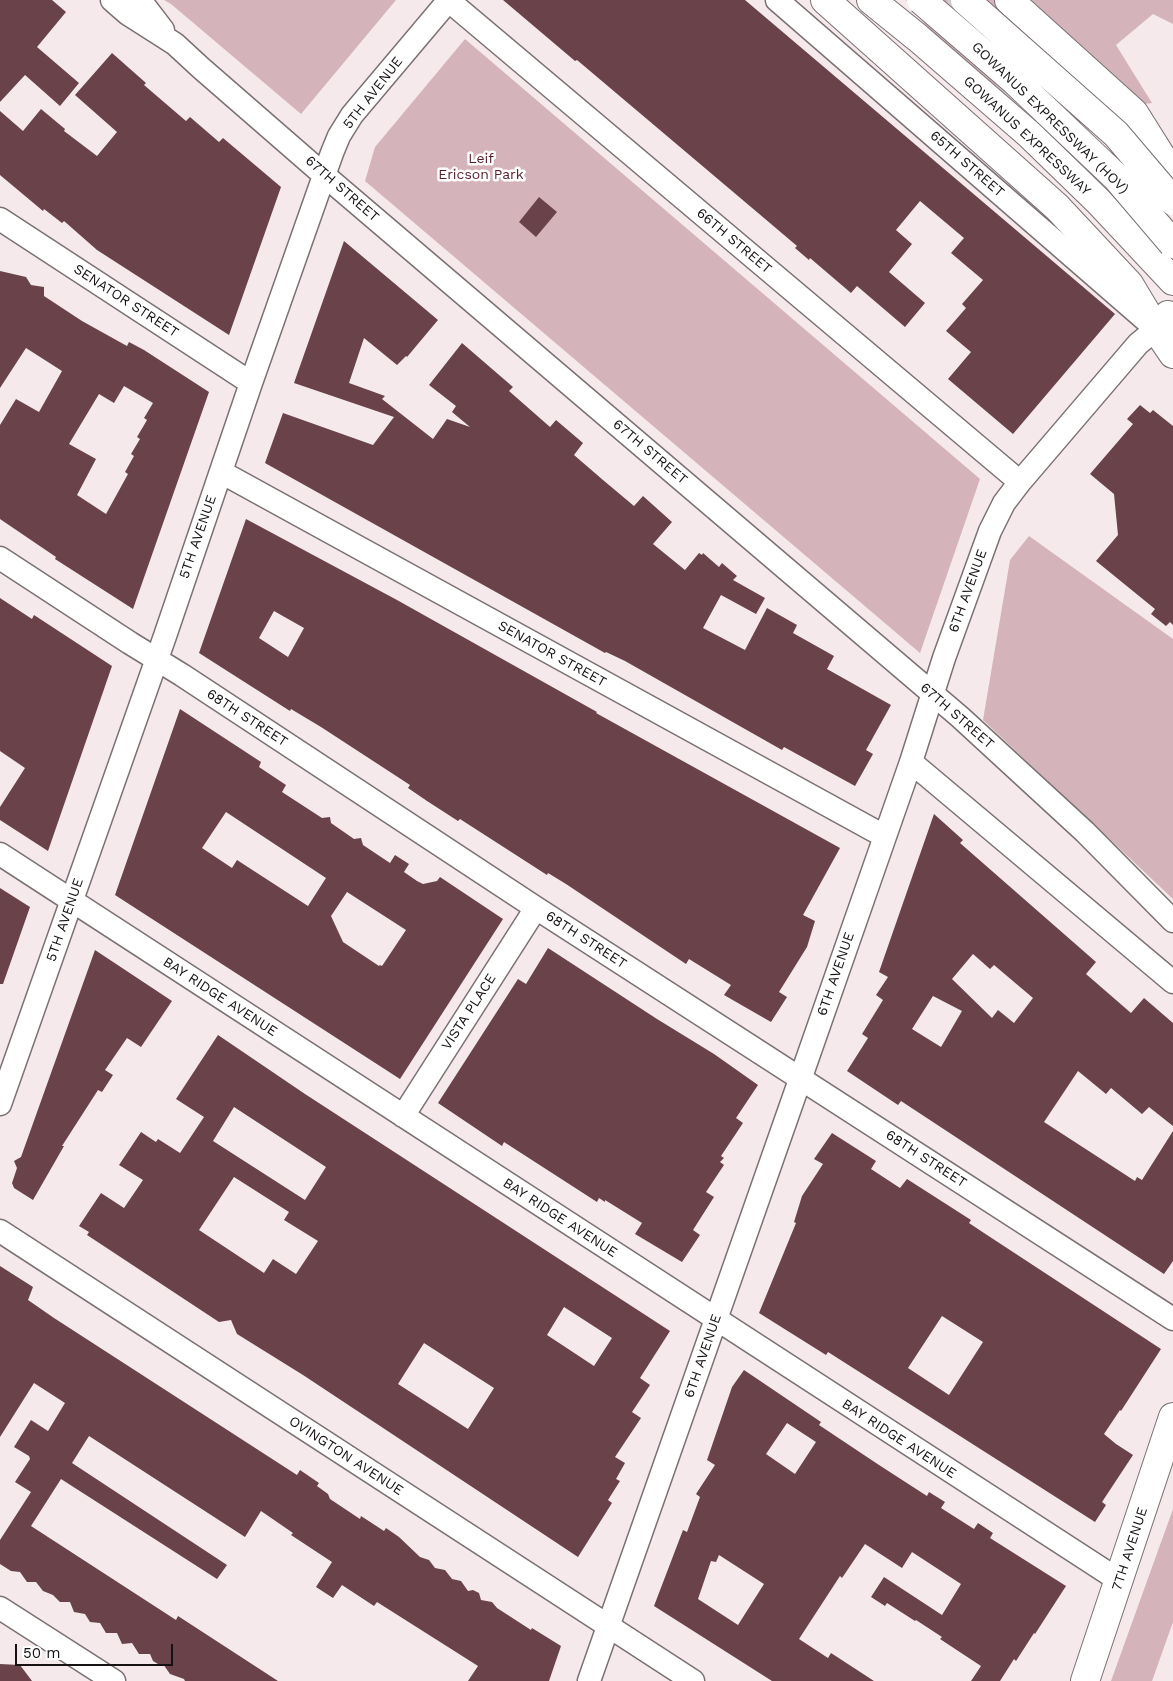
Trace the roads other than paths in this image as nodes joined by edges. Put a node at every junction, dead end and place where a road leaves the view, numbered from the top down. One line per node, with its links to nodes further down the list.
1 (112, 0): 10 (street, 67TH STREET)
2 (140, 0): 10 (street)
3 (449, 0): 12 (street, 5TH AVENUE); 21 (street, 66TH STREET)
4 (776, 0): 17 (street, 65TH STREET)
5 (825, 0): 17 (main road)
6 (871, 0): 16 (main road, GOWANUS EXPRESSWAY)
7 (921, 0): 15 (main road, GOWANUS EXPRESSWAY (HOV), bridge)
8 (965, 0): 13 (main road, bridge)
9 (1014, 4): 11 (main road)
10 (175, 44): 12 (street, 67TH STREET)
11 (1173, 174)
12 (324, 175): 19 (street, 5TH AVENUE); 24 (street, 67TH STREET)
13 (1173, 201)
14 (0, 219): 19 (street, SENATOR STREET)
15 (1173, 244)
16 (1173, 281)
17 (1162, 322): 18 (main road); 21 (street, 6TH AVENUE)
18 (1173, 354)
19 (251, 383): 20 (street, 5TH AVENUE)
20 (220, 472): 23 (street, 5TH AVENUE); 26 (street, SENATOR STREET)
21 (1020, 482): 24 (street, 6TH AVENUE)
22 (0, 558): 23 (street, 68TH STREET)
23 (156, 659): 28 (street, 5TH AVENUE); 29 (street, 68TH STREET)
24 (933, 694): 25 (street, 6TH AVENUE); 30 (street, 67TH STREET)
25 (911, 762): 26 (street, 6TH AVENUE); 31 (street)
26 (884, 836): 32 (street, 6TH AVENUE)
27 (0, 854): 28 (street, BAY RIDGE AVENUE)
28 (71, 900): 33 (street, 5TH AVENUE); 34 (street, BAY RIDGE AVENUE)
29 (536, 908): 32 (street, 68TH STREET); 34 (street, VISTA PLACE)
30 (1173, 921)
31 (1173, 982)
32 (800, 1078): 36 (street, 6TH AVENUE); 37 (street, 68TH STREET)
33 (0, 1104)
34 (403, 1116): 36 (street, BAY RIDGE AVENUE)
35 (0, 1231): 41 (street, OVINGTON AVENUE)
36 (716, 1319): 39 (street, BAY RIDGE AVENUE); 41 (street, 6TH AVENUE)
37 (1173, 1319)
38 (1173, 1417): 39 (main road, 7TH AVENUE)
39 (1120, 1582): 45 (main road, 7TH AVENUE)
40 (0, 1608): 42 (street)
41 (609, 1626): 43 (street, 6TH AVENUE); 44 (street, OVINGTON AVENUE)
42 (114, 1681)
43 (589, 1681)
44 (693, 1681)
45 (1085, 1681)

